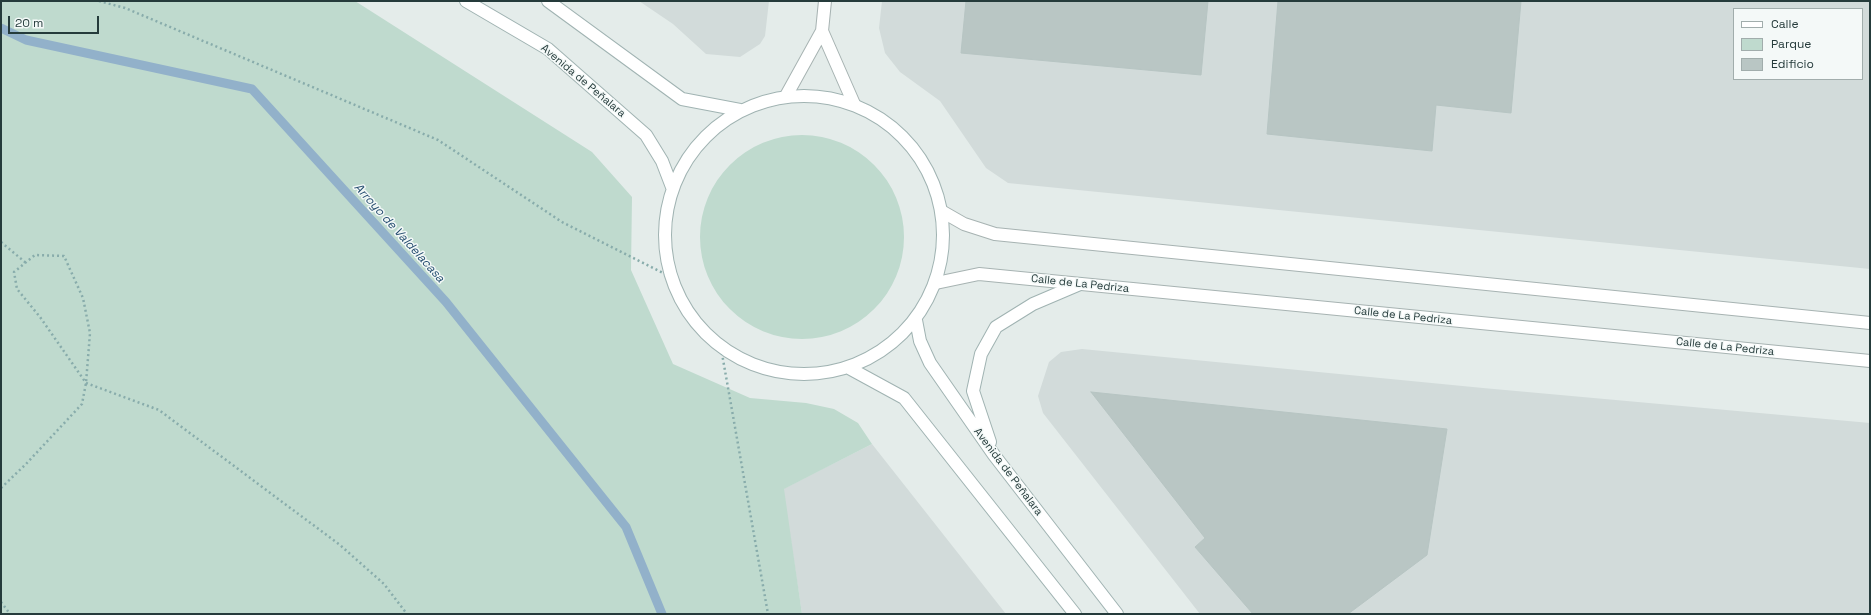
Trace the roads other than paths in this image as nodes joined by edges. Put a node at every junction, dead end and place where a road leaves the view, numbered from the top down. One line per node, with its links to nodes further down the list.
1 (466, 1): 8 (street, Avenida de Peñalara)
2 (548, 1): 7 (street)
3 (825, 1): 4 (street)
4 (822, 31): 5 (street); 6 (street)
5 (786, 96): 6 (street); 7 (street)
6 (854, 104): 9 (street)
7 (740, 110): 8 (street)
8 (672, 187): 15 (street)
9 (943, 212): 10 (street); 13 (street)
10 (936, 282): 11 (street, Calle de La Pedriza); 12 (street)
11 (1080, 284): 14 (street, Calle de La Pedriza); 16 (street)
12 (916, 320): 15 (street); 16 (street, Avenida de Peñalara)
13 (1870, 323)
14 (1870, 361)
15 (849, 368): 17 (street)
16 (994, 455): 18 (street, Avenida de Peñalara)
17 (1075, 614)
18 (1117, 614)

